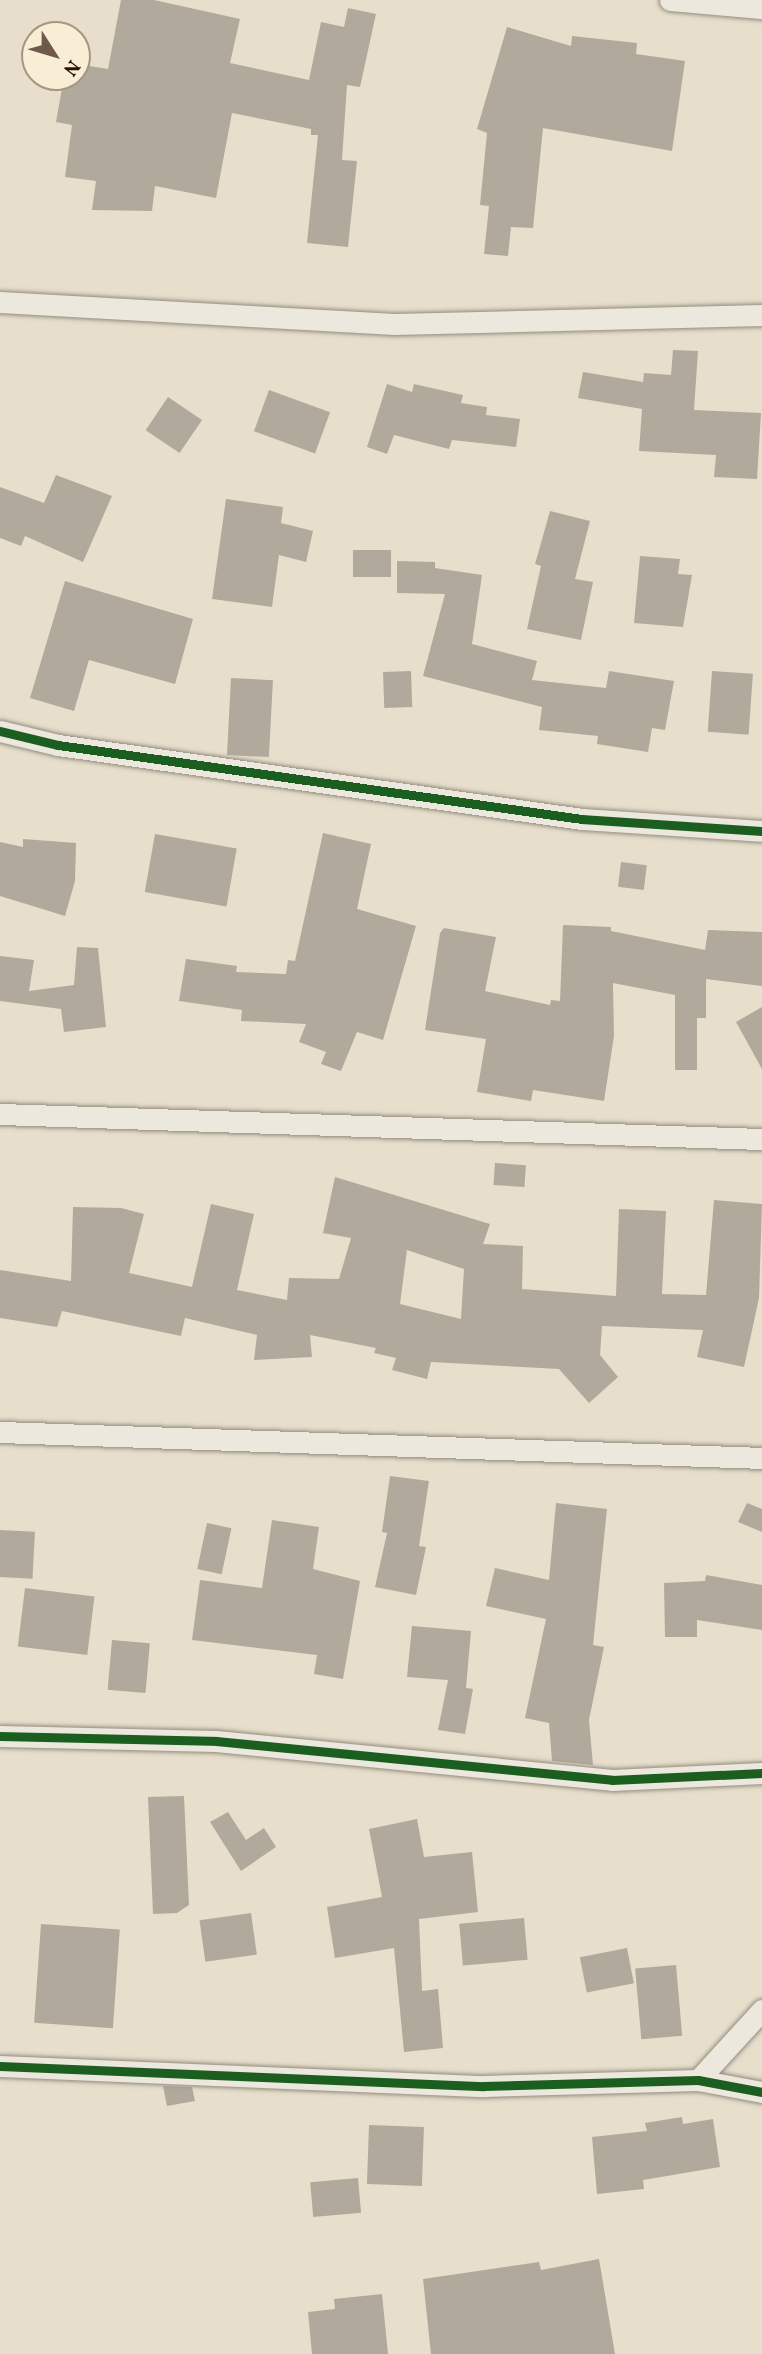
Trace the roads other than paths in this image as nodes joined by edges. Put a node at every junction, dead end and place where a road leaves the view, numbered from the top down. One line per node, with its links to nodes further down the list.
1 (670, 0): 2 (street)
2 (762, 8)
3 (0, 302): 4 (street)
4 (762, 315)
5 (0, 731): 6 (street)
6 (762, 831)
7 (0, 1114): 8 (street)
8 (762, 1139)
9 (0, 1432): 10 (street)
10 (762, 1458)
11 (0, 1736): 12 (street)
12 (762, 1773)
13 (762, 2010): 15 (street)
14 (0, 2066): 15 (street)
15 (698, 2080): 16 (street)
16 (762, 2092)

